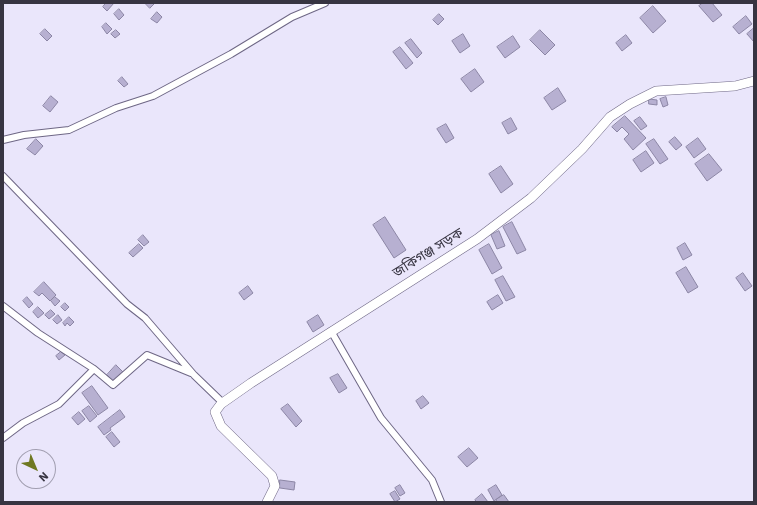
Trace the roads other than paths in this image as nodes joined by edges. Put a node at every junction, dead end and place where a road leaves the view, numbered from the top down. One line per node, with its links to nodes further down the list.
1 (325, 3): 3 (street)
2 (754, 81): 6 (main road, জকিগঞ্জ সড়ক)
3 (3, 140)
4 (3, 176): 8 (street)
5 (3, 306): 7 (street)
6 (331, 331): 8 (main road, জকিগঞ্জ সড়ক); 11 (street)
7 (94, 369): 8 (street); 9 (street)
8 (222, 404): 10 (main road)
9 (3, 438)
10 (267, 502)
11 (441, 502)

